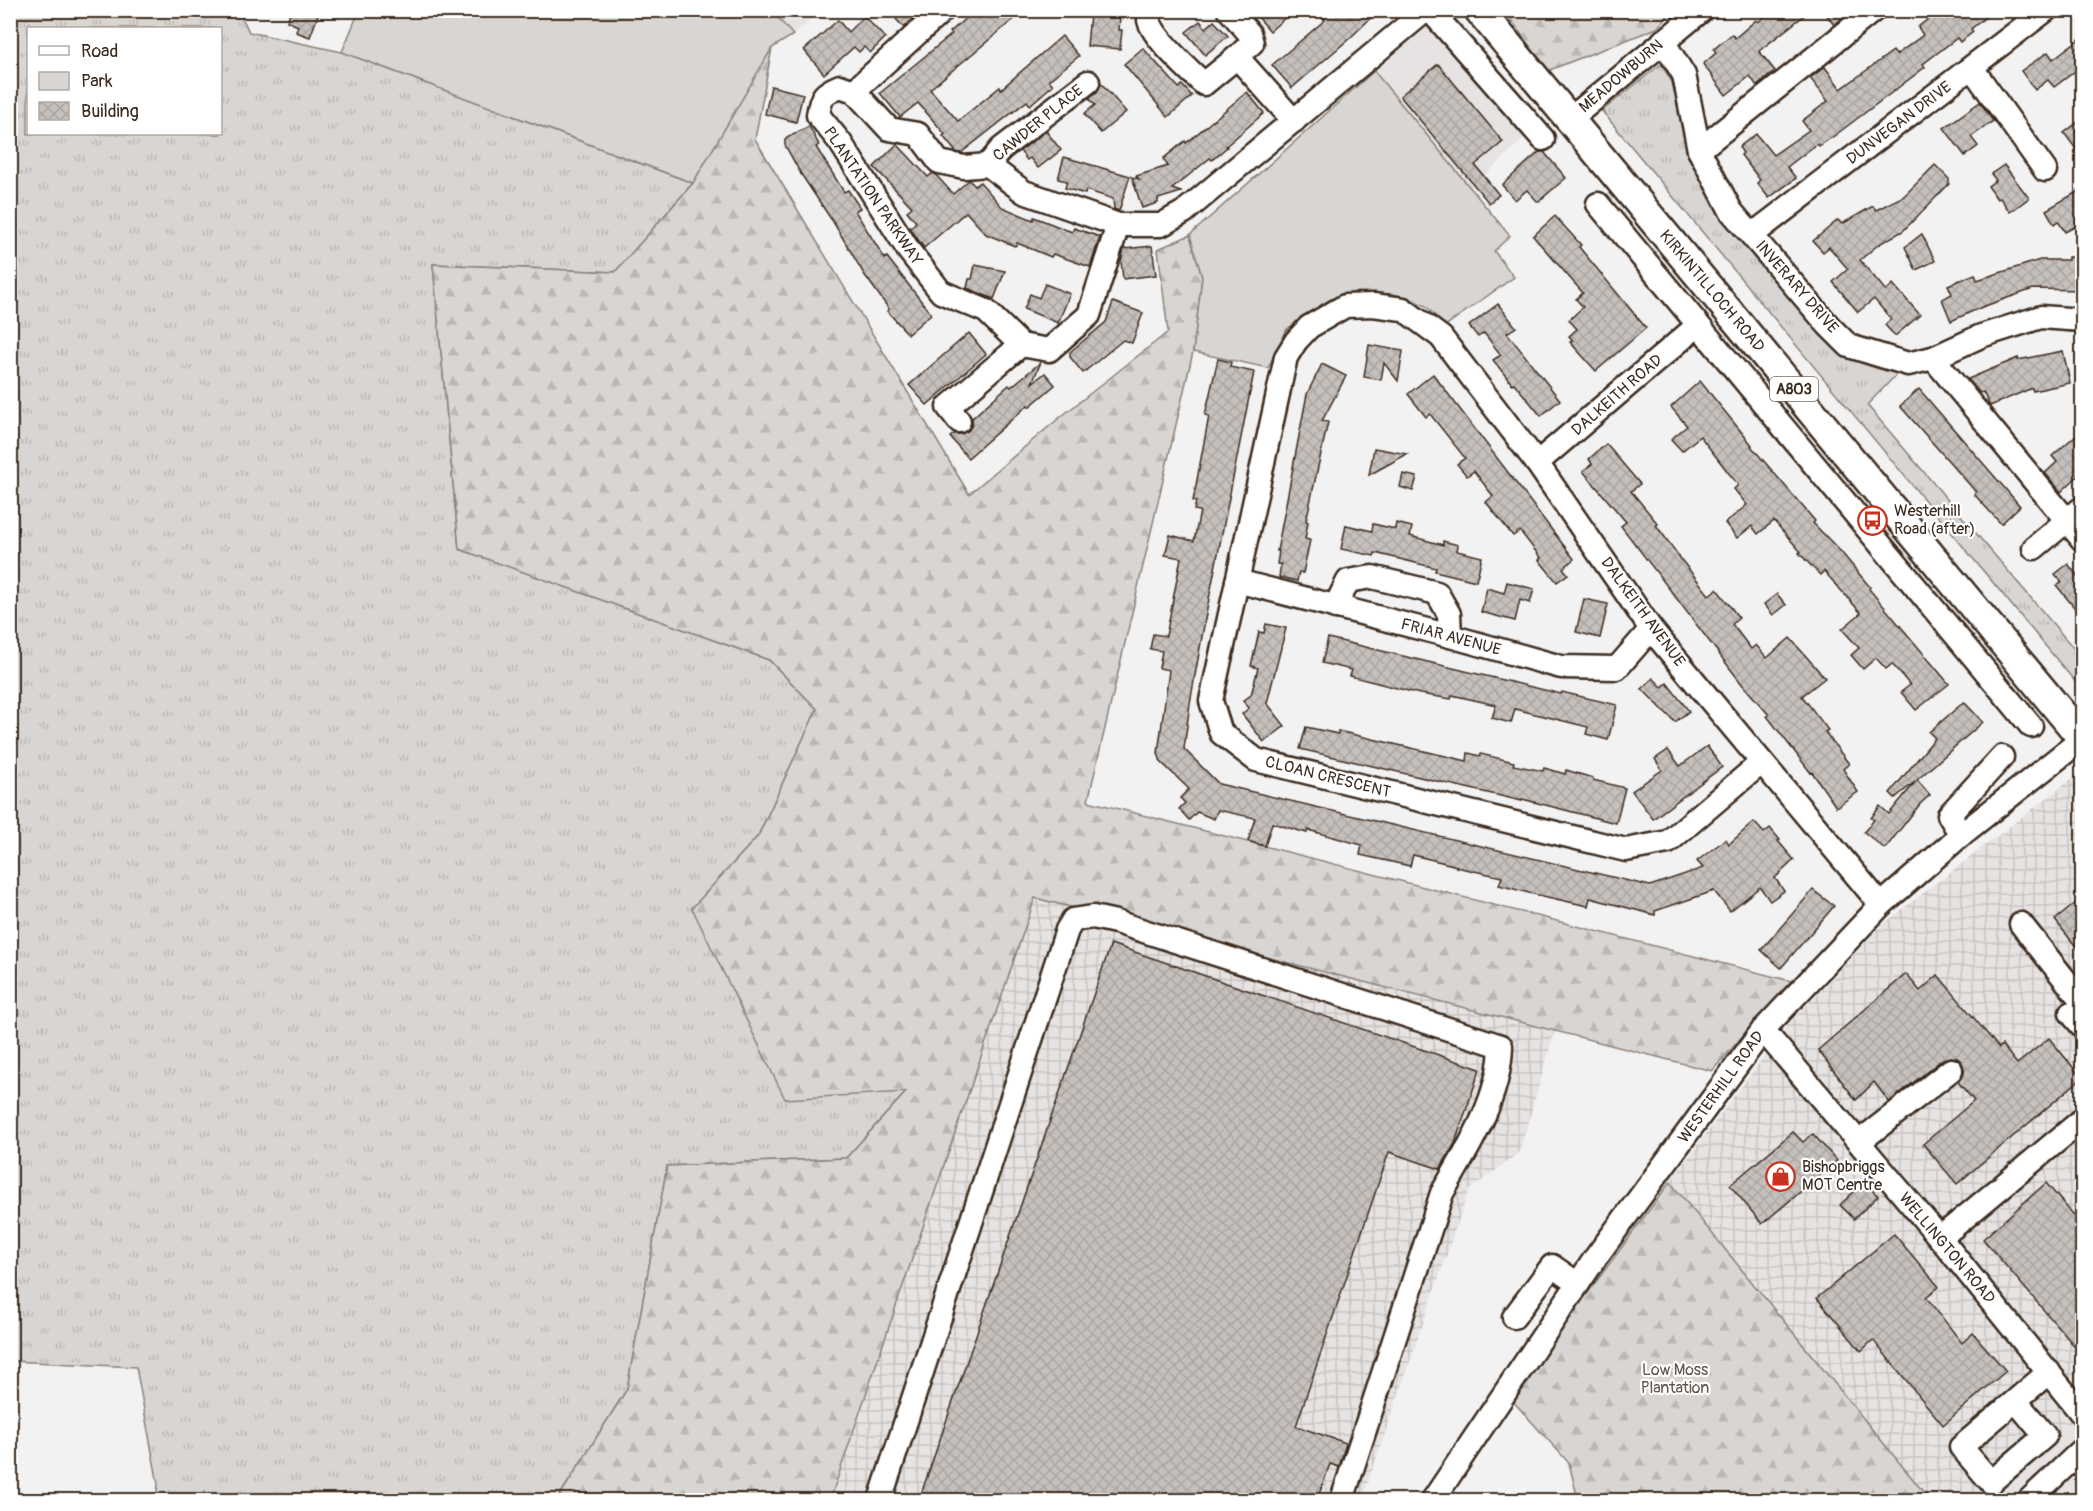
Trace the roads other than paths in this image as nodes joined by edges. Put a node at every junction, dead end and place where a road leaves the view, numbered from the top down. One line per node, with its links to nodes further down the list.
1 (943, 10): 13 (street)
2 (1150, 10): 10 (street)
3 (1229, 10): 10 (street)
4 (1428, 10): 15 (street); 16 (street)
5 (1479, 10): 14 (main road, KIRKINTILLOCH ROAD / A803)
6 (1702, 10): 9 (street, MEADOWBURN)
7 (1874, 10): 17 (street)
8 (2046, 10): 11 (street, DUNVEGAN DRIVE)
9 (1663, 41): 14 (street, MEADOWBURN); 17 (street, INVERARY DRIVE)
10 (1237, 57): 15 (street)
11 (1972, 68): 19 (street); 22 (street, DUNVEGAN DRIVE)
12 (1088, 82): 18 (street, CAWDER PLACE)
13 (854, 91): 18 (street); 26 (street, PLANTATION PARKWAY)
14 (1569, 120): 38 (main road, KIRKINTILLOCH ROAD / A803)
15 (1294, 121): 21 (street)
16 (1542, 139)
17 (1699, 150): 22 (street, INVERARY DRIVE)
18 (988, 165): 21 (street)
19 (2045, 170)
20 (1598, 204): 24 (street)
21 (1118, 225): 26 (street)
22 (1752, 235): 27 (street, INVERARY DRIVE)
23 (2082, 320): 27 (street, INVERARY DRIVE)
24 (1697, 326): 29 (street, DALKEITH ROAD); 37 (street)
25 (1441, 337): 29 (street, DALKEITH AVENUE); 33 (street, CLOAN CRESCENT)
26 (1021, 345): 28 (street)
27 (1933, 358): 30 (street)
28 (959, 421)
29 (1537, 463): 35 (street, DALKEITH AVENUE)
30 (2074, 514): 31 (street); 32 (street)
31 (2082, 539)
32 (2034, 548)
33 (1237, 581): 34 (street, FRIAR AVENUE); 40 (street, CLOAN CRESCENT)
34 (1335, 607): 36 (street, FRIAR AVENUE); 36 (street)
35 (1651, 629): 36 (street, FRIAR AVENUE); 40 (street, DALKEITH AVENUE)
36 (1450, 636)
37 (2031, 726)
38 (2082, 739): 41 (street, WESTERHILL ROAD)
39 (2002, 757): 41 (street)
40 (1762, 762): 42 (street, DALKEITH AVENUE)
41 (1961, 835): 42 (street, WESTERHILL ROAD)
42 (1881, 905): 45 (street, WESTERHILL ROAD)
43 (2021, 924): 44 (street)
44 (2079, 1013)
45 (1763, 1030): 48 (street, WELLINGTON ROAD); 50 (street, WESTERHILL ROAD)
46 (1951, 1070): 48 (street)
47 (2082, 1120): 49 (street)
48 (1858, 1142): 49 (street, WELLINGTON ROAD)
49 (1940, 1238): 52 (street, WELLINGTON ROAD)
50 (1578, 1284): 51 (street); 58 (street, WESTERHILL ROAD)
51 (1514, 1317)
52 (2049, 1372): 53 (street); 54 (street, WELLINGTON ROAD)
53 (2016, 1401)
54 (2082, 1414)
55 (2082, 1450): 59 (street)
56 (880, 1500): 57 (street)
57 (1342, 1500)
58 (1433, 1500)
59 (2029, 1500)

